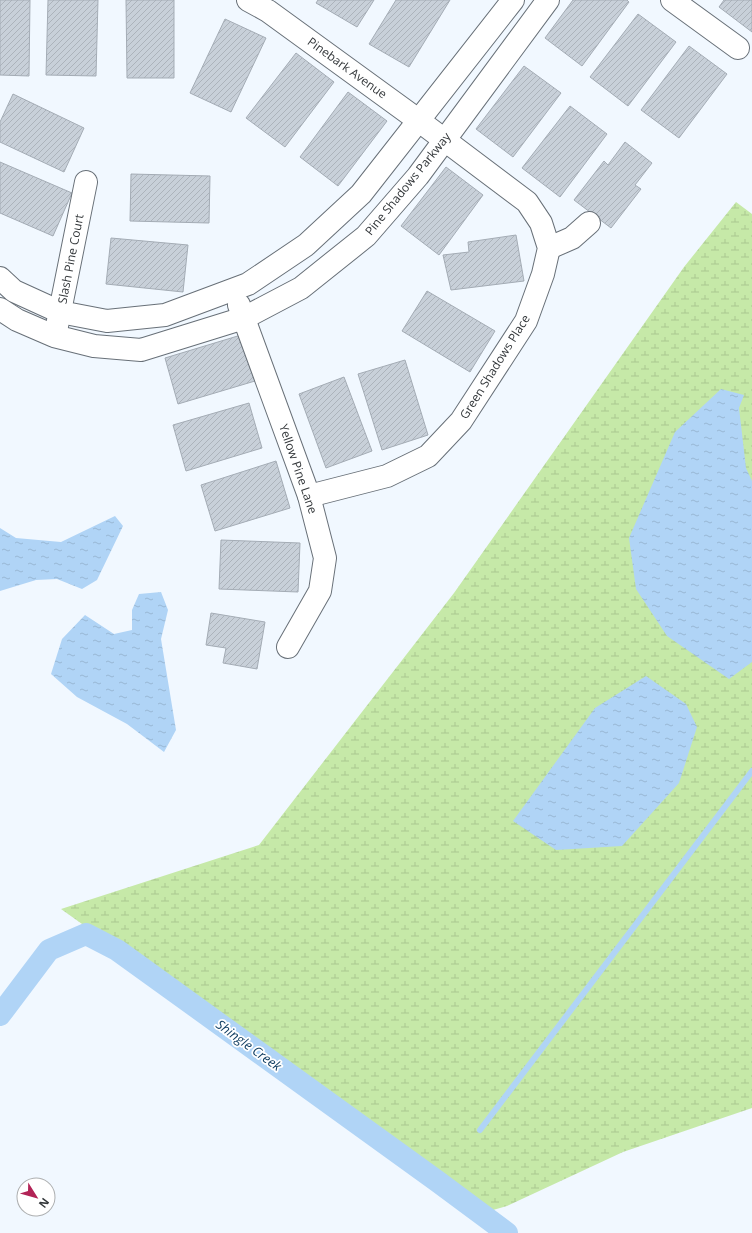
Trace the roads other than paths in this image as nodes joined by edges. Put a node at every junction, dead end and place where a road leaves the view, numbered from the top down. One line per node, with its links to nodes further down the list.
1 (248, 0): 6 (lane, Pinebark Avenue)
2 (513, 0): 6 (lane)
3 (548, 0): 7 (lane, Pine Shadows Parkway)
4 (672, 0): 5 (lane)
5 (738, 48)
6 (418, 120): 7 (lane, Pinebark Avenue); 12 (lane)
7 (445, 140): 10 (lane); 15 (lane, Pine Shadows Parkway)
8 (86, 182): 14 (lane, Slash Pine Court)
9 (589, 223): 10 (lane)
10 (549, 248): 17 (lane, Green Shadows Place)
11 (0, 278): 14 (lane)
12 (232, 289): 14 (lane); 15 (lane, Yellow Pine Lane)
13 (0, 309): 16 (lane, Pine Shadows Parkway)
14 (60, 312): 16 (lane, Slash Pine Court)
15 (244, 318): 16 (lane, Pine Shadows Parkway); 17 (lane, Yellow Pine Lane)
16 (54, 336)
17 (309, 496): 18 (lane, Yellow Pine Lane)
18 (288, 647)

